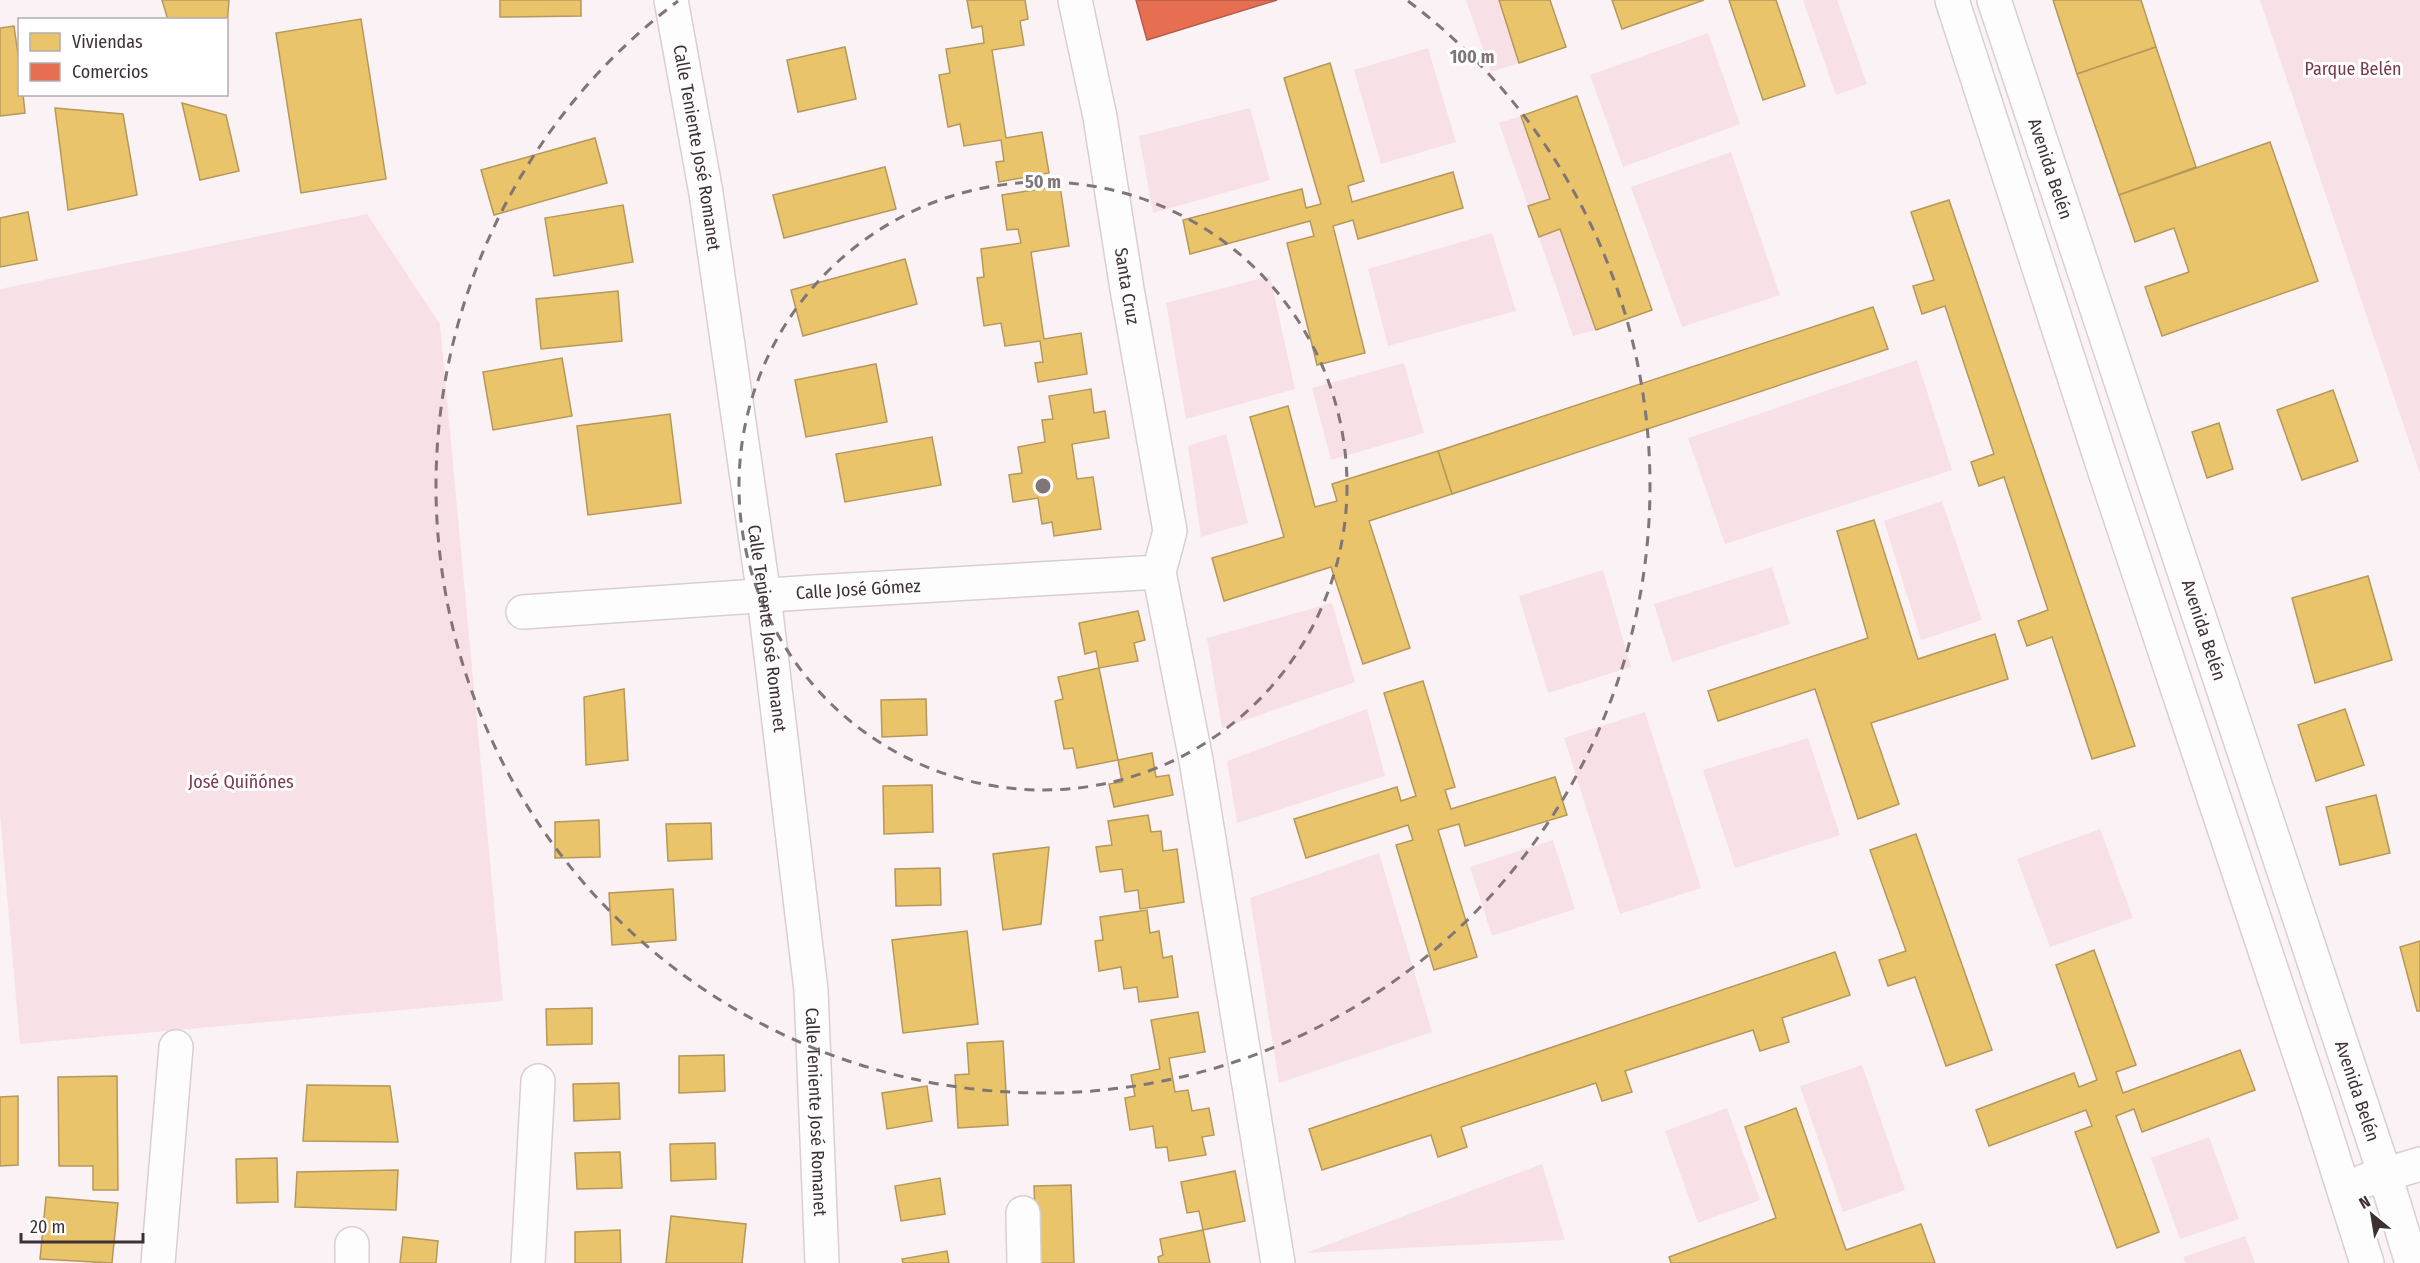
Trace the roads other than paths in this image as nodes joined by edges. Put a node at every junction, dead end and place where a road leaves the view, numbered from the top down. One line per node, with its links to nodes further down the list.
1 (671, 0): 6 (street, Calle Teniente José Romanet)
2 (1075, 0): 5 (street, Santa Cruz)
3 (1952, 0): 12 (street)
4 (1994, 0): 11 (street, Avenida Belén)
5 (1159, 573): 6 (street, Calle José Gómez); 18 (street)
6 (764, 596): 7 (street, Calle José Gómez); 16 (street, Calle Teniente José Romanet)
7 (523, 612)
8 (176, 1047): 14 (street)
9 (538, 1081): 15 (street)
10 (2420, 1164): 11 (street)
11 (2385, 1175): 12 (street); 20 (street, Avenida Belén)
12 (2343, 1187): 19 (street)
13 (1023, 1213): 17 (street)
14 (158, 1263)
15 (528, 1263)
16 (822, 1263)
17 (1024, 1263)
18 (1278, 1263)
19 (2367, 1263)
20 (2412, 1263)

